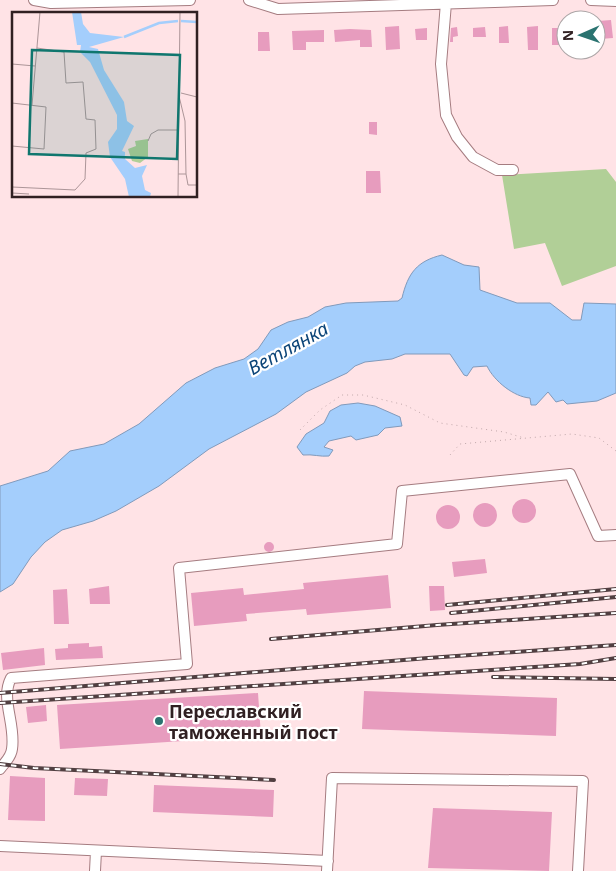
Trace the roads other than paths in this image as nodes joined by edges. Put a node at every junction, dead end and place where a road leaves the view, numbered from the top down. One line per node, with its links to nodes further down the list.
1 (34, 0): 2 (street)
2 (190, 0)
3 (249, 0): 7 (street)
4 (553, 0): 7 (street)
5 (591, 0): 6 (street)
6 (616, 1)
7 (446, 4): 8 (street)
8 (513, 170)
9 (616, 535): 10 (street)
10 (0, 770)
11 (0, 846): 12 (street)
12 (96, 851): 13 (street); 14 (street)
13 (328, 866): 15 (street)
14 (95, 871)
15 (578, 871)

